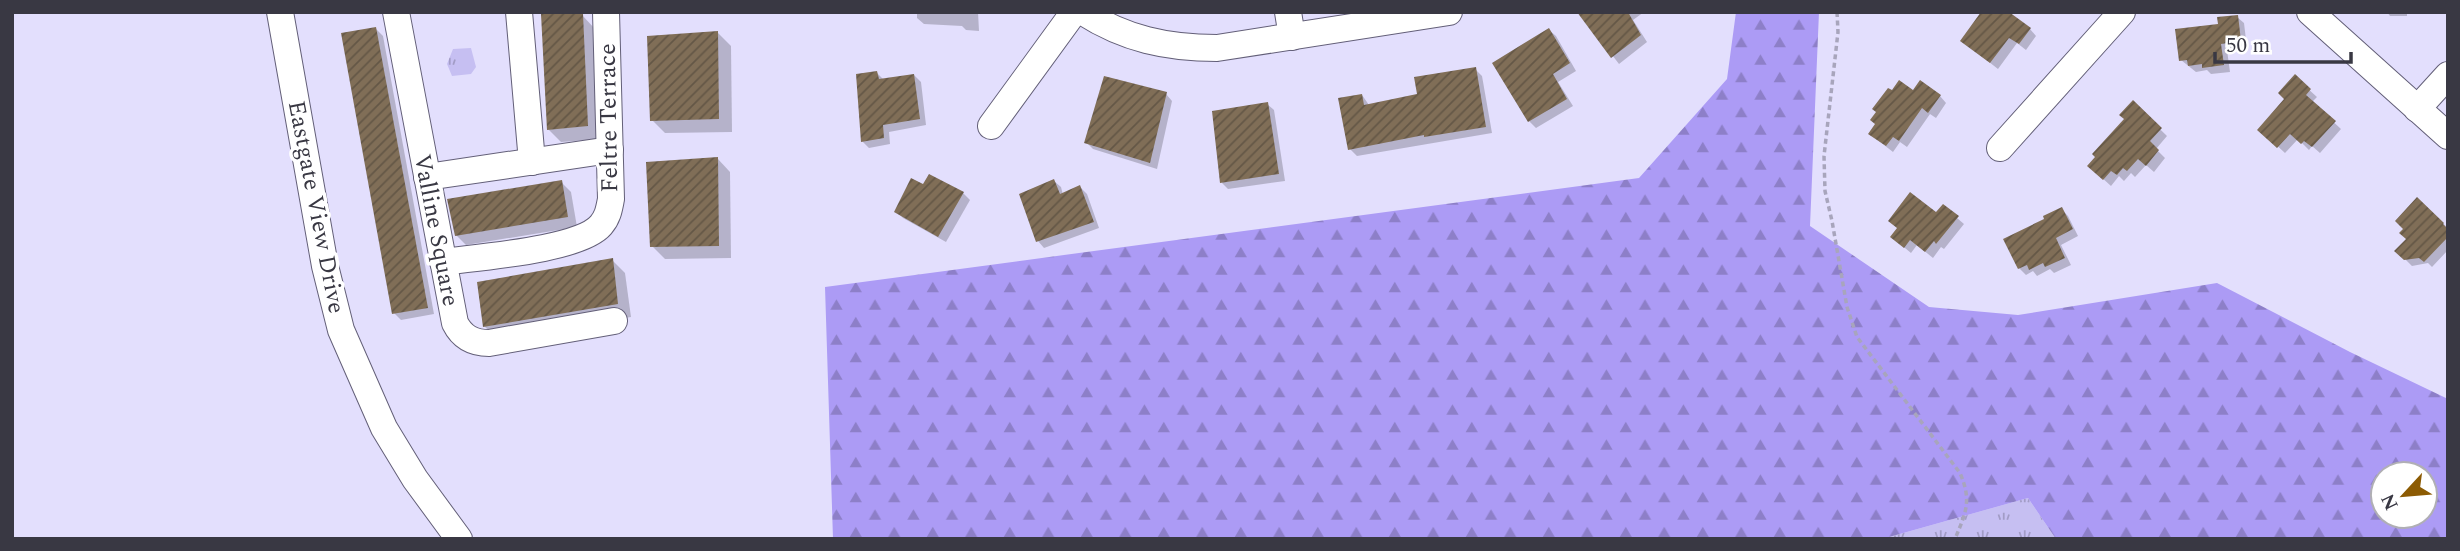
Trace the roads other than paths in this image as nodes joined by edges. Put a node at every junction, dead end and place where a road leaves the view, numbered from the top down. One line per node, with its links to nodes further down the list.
1 (280, 12): 21 (street, Eastgate View Drive)
2 (396, 12): 18 (street, Valline Square)
3 (519, 12): 17 (street)
4 (606, 12): 16 (street, Feltre Terrace)
5 (1074, 12): 13 (street)
6 (1083, 12): 10 (street)
7 (1449, 12): 10 (street)
8 (2122, 12): 15 (street)
9 (2310, 12): 12 (street)
10 (1290, 25)
11 (2448, 75): 12 (street)
12 (2417, 109): 14 (street)
13 (991, 126)
14 (2448, 136)
15 (2000, 148)
16 (610, 150): 17 (street); 19 (street, Feltre Terrace)
17 (532, 162): 18 (street)
18 (427, 177): 19 (street, Valline Square)
19 (443, 262): 20 (street, Valline Square)
20 (614, 321)
21 (458, 539)

